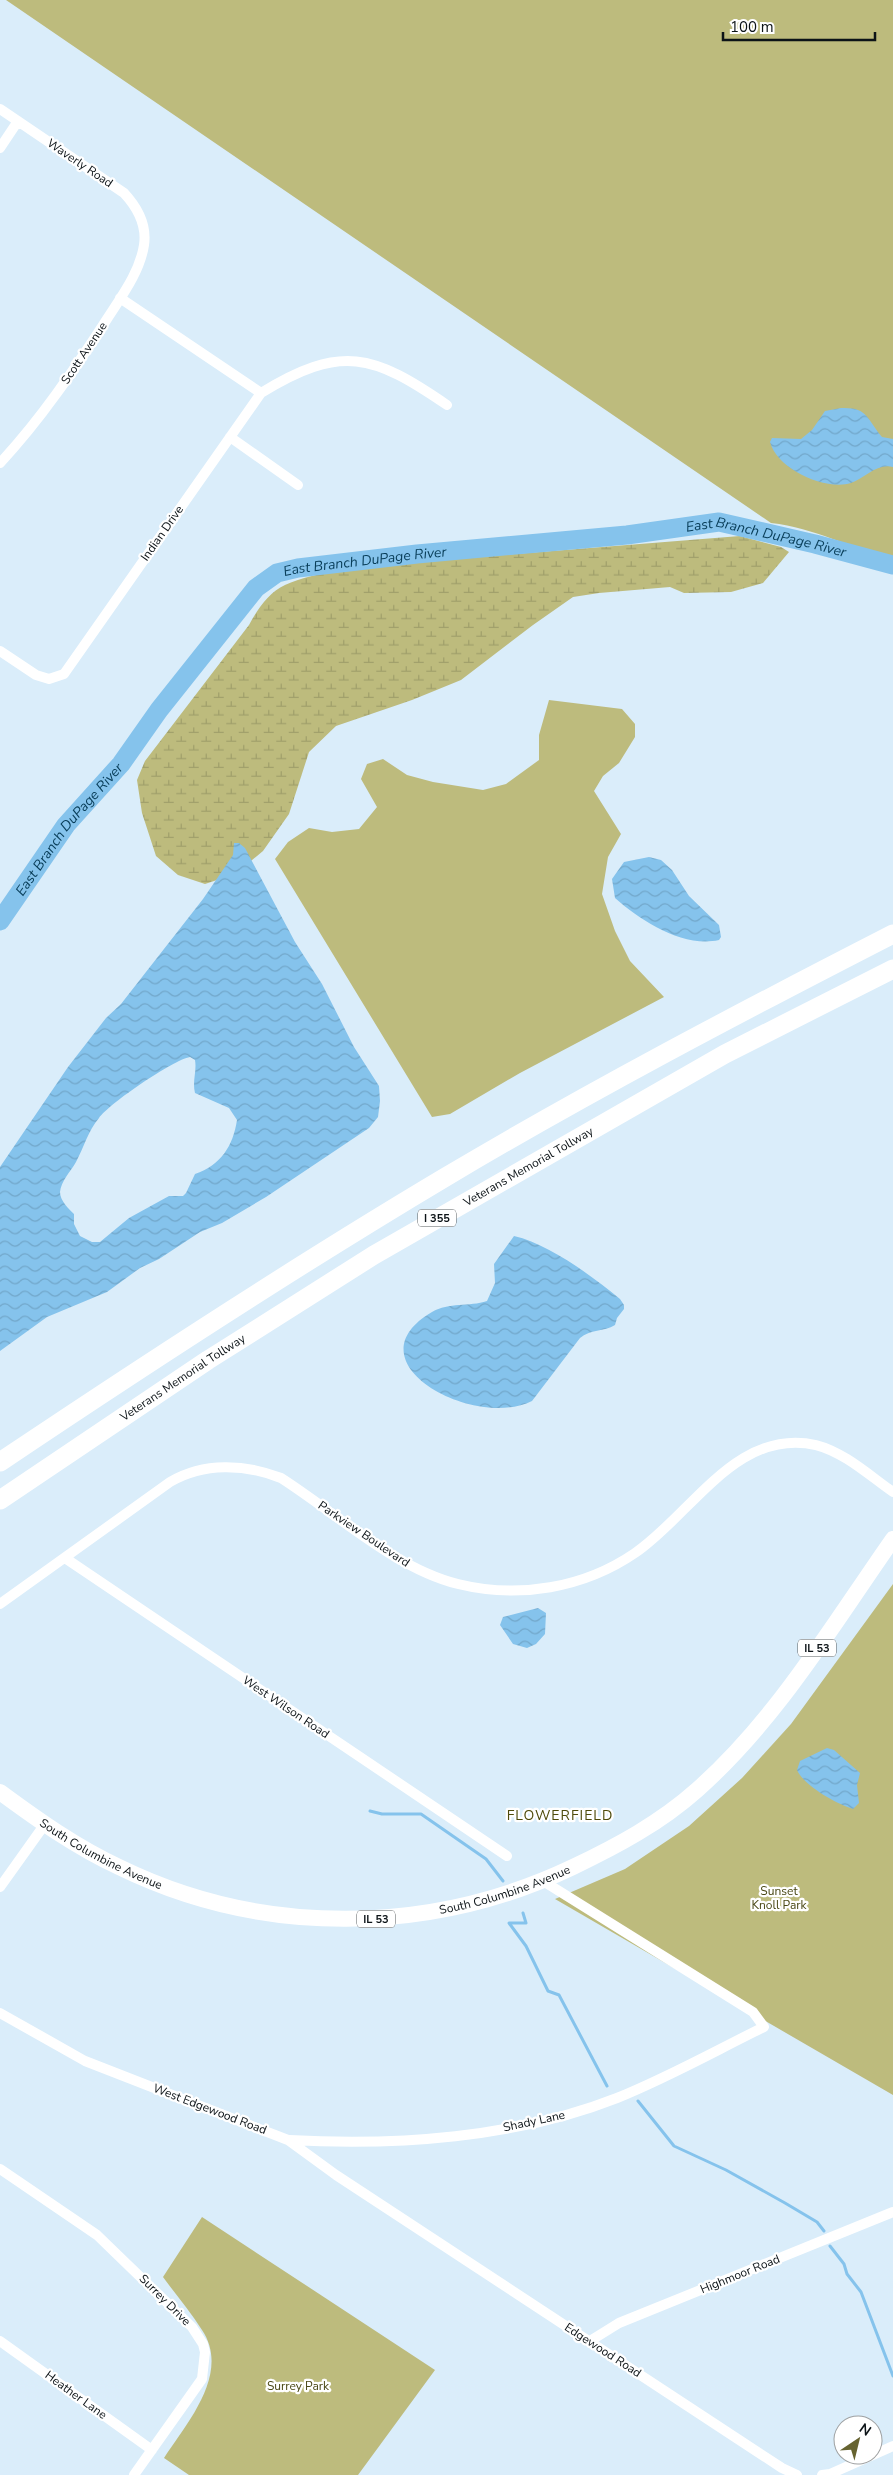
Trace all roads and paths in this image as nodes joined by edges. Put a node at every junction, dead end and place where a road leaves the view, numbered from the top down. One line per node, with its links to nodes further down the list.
1 (0, 109): 2 (street, Waverly Road)
2 (18, 121): 3 (street); 4 (street, Waverly Road)
3 (0, 148)
4 (144, 231): 5 (street, Scott Avenue)
5 (120, 298): 6 (street); 9 (street, Scott Avenue)
6 (261, 393): 7 (street); 8 (street, Indian Drive)
7 (448, 404)
8 (230, 437): 10 (street); 11 (street, Indian Drive)
9 (0, 463)
10 (298, 484)
11 (0, 651)
12 (893, 934): 14 (highway, I 355)
13 (893, 969): 16 (highway, Veterans Memorial Tollway / I 355)
14 (0, 1462)
15 (893, 1492): 18 (street, Parkview Boulevard)
16 (0, 1500)
17 (893, 1539): 23 (main road, South Columbine Avenue / IL 53)
18 (65, 1558): 19 (street, Parkview Boulevard); 22 (street, West Wilson Road)
19 (0, 1604)
20 (0, 1792): 21 (main road, South Columbine Avenue / IL 53)
21 (44, 1824): 23 (main road, South Columbine Avenue / IL 53); 24 (street)
22 (507, 1856)
23 (543, 1881): 26 (street, Shady Lane)
24 (0, 1887)
25 (0, 2013): 26 (street, West Edgewood Road)
26 (288, 2140): 29 (street, West Edgewood Road)
27 (0, 2169): 33 (street, Surrey Drive)
28 (893, 2212): 31 (street, Highmoor Road)
29 (410, 2223): 31 (street, Edgewood Road)
30 (0, 2340): 33 (street, Heather Lane)
31 (590, 2341): 35 (street, Edgewood Road)
32 (893, 2446): 36 (street)
33 (152, 2450): 34 (street, Surrey Drive)
34 (134, 2475)
35 (796, 2475)
36 (822, 2475)

